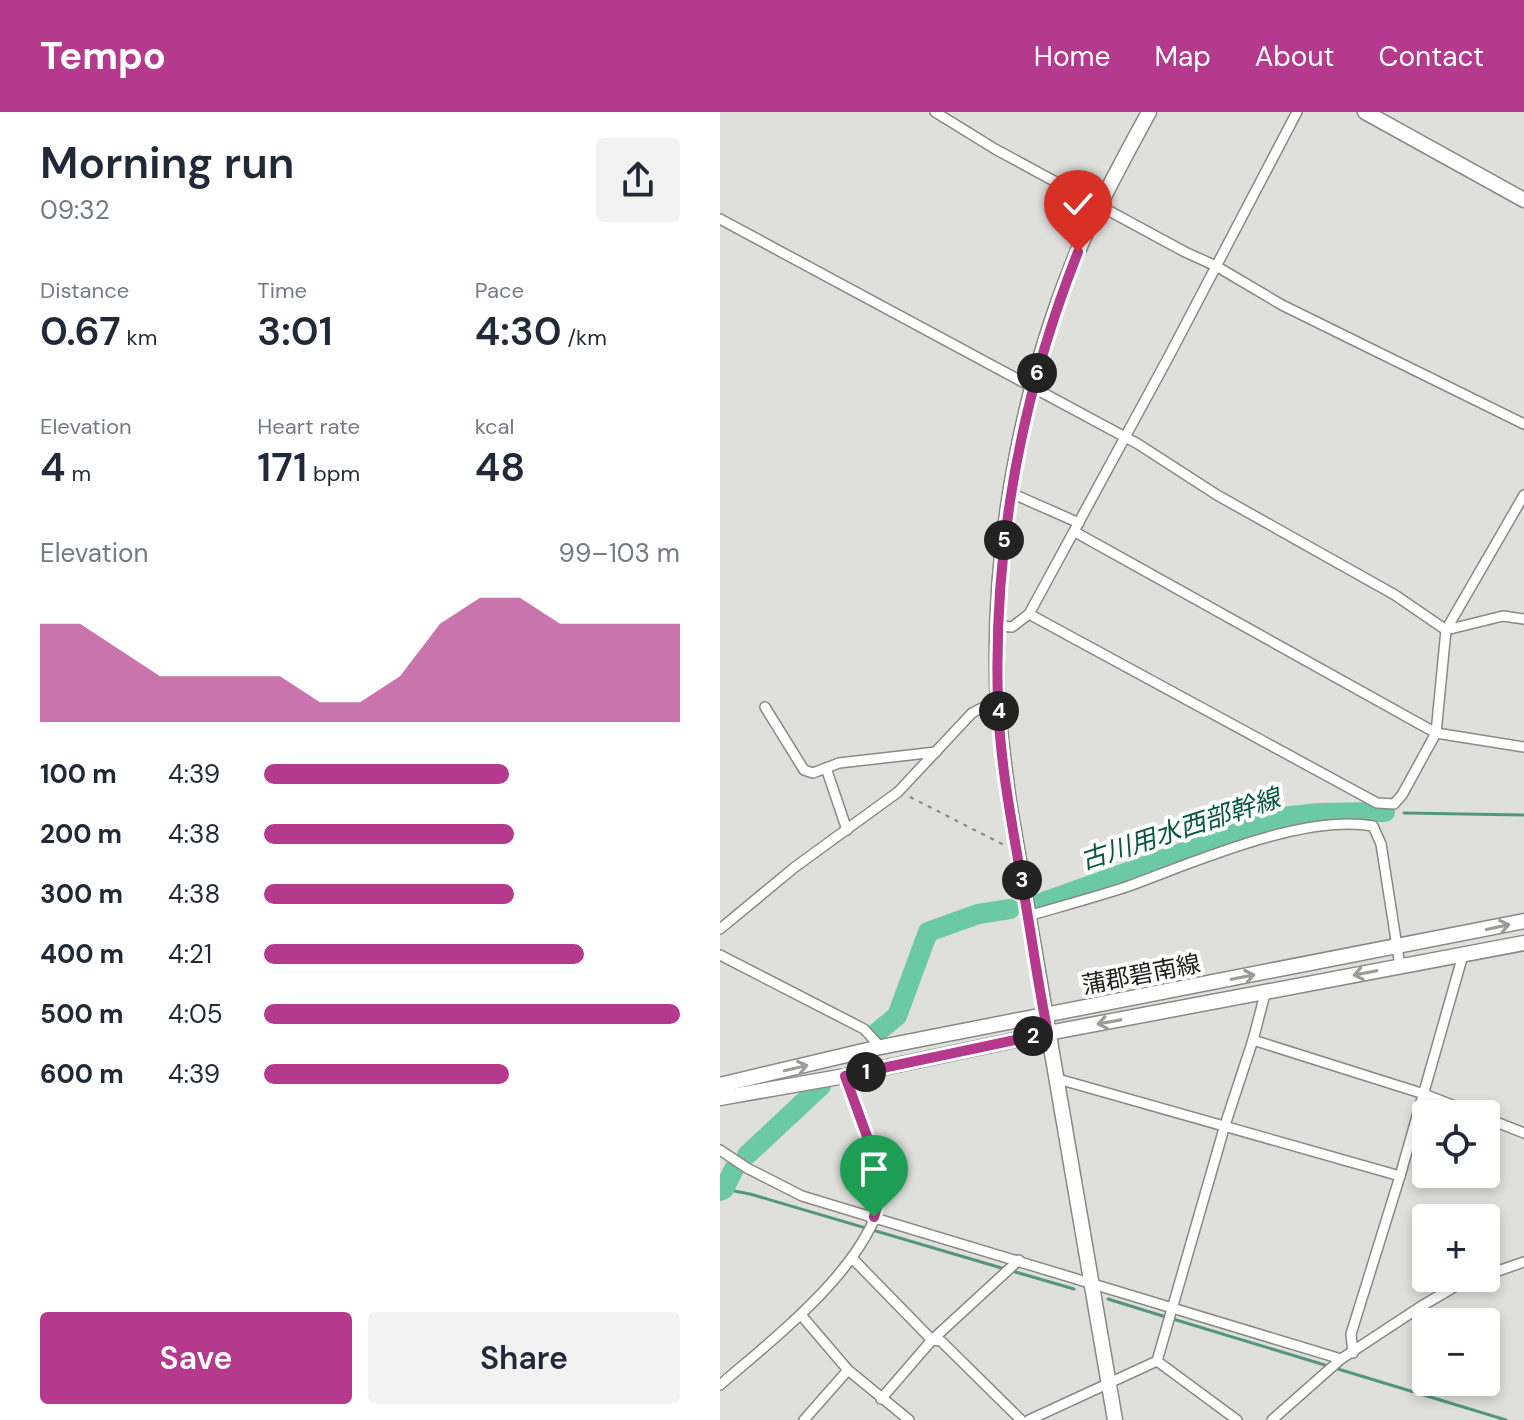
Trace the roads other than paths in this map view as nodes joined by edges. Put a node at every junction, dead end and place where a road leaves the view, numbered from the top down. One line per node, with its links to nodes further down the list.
1 (935, 112): 6 (street)
2 (1149, 112): 6 (main road)
3 (1297, 112): 8 (street)
4 (1365, 112): 5 (main road)
5 (1524, 200)
6 (1100, 206): 8 (street); 9 (main road)
7 (720, 219): 9 (street)
8 (1216, 266): 10 (street); 11 (street)
9 (1033, 388): 11 (street); 12 (main road)
10 (1524, 424)
11 (1123, 437): 14 (street); 18 (street)
12 (1011, 493): 14 (street); 17 (main road)
13 (1524, 495): 18 (street)
14 (1077, 528): 15 (street); 21 (street)
15 (1029, 614): 17 (street); 21 (street)
16 (1524, 619): 18 (street)
17 (999, 626): 19 (main road)
18 (1446, 630): 21 (street)
19 (998, 706): 23 (street); 26 (main road)
20 (765, 707): 24 (street)
21 (1436, 733): 22 (street)
22 (1524, 747)
23 (936, 752): 24 (street); 25 (street)
24 (826, 768): 25 (street)
25 (847, 830): 28 (street)
26 (1028, 916): 30 (street); 35 (main road)
27 (1524, 921): 30 (main road, 蒲郡碧南線, one-way to 27)
28 (720, 929)
29 (1524, 943): 32 (main road, 蒲郡碧南線)
30 (1398, 948): 33 (street); 35 (main road, 蒲郡碧南線, one-way to 30)
31 (720, 955): 38 (street)
32 (1463, 955): 33 (main road, 蒲郡碧南線); 42 (street)
33 (1400, 966): 34 (main road, 蒲郡碧南線, one-way to 34)
34 (1265, 994): 36 (main road, 蒲郡碧南線, one-way to 36); 37 (street)
35 (1044, 1015): 36 (main road); 38 (main road, 蒲郡碧南線)
36 (1048, 1033): 39 (main road, 蒲郡碧南線); 40 (main road)
37 (1253, 1040): 42 (street); 46 (street)
38 (876, 1048): 41 (main road, 蒲郡碧南線, one-way to 38)
39 (845, 1076): 43 (main road, 蒲郡碧南線); 50 (street)
40 (1058, 1079): 46 (street); 55 (main road)
41 (720, 1085)
42 (1424, 1094): 44 (street); 49 (street)
43 (720, 1098)
44 (1439, 1100)
45 (1500, 1124): 47 (street)
46 (1225, 1125): 49 (street); 57 (street)
47 (1524, 1133)
48 (720, 1150): 50 (street)
49 (1400, 1176): 60 (street)
50 (872, 1220): 51 (street); 52 (street)
51 (852, 1258): 58 (street); 59 (street)
52 (1016, 1262): 55 (street); 59 (street)
53 (1524, 1262): 54 (street)
54 (1500, 1270)
55 (1091, 1282): 57 (street); 64 (main road)
56 (1446, 1292): 60 (street)
57 (1170, 1314): 61 (street); 62 (street)
58 (801, 1315): 63 (street); 65 (street)
59 (932, 1340): 66 (street); 69 (street)
60 (1353, 1353): 61 (street)
61 (1339, 1360): 73 (street)
62 (1157, 1361): 64 (street); 72 (street)
63 (848, 1370): 66 (street); 67 (street)
64 (1109, 1383): 70 (street); 71 (main road)
65 (720, 1385)
66 (881, 1399): 68 (street)
67 (804, 1420)
68 (909, 1420)
69 (1021, 1420)
70 (1029, 1420)
71 (1115, 1420)
72 (1237, 1420)
73 (1272, 1420)

